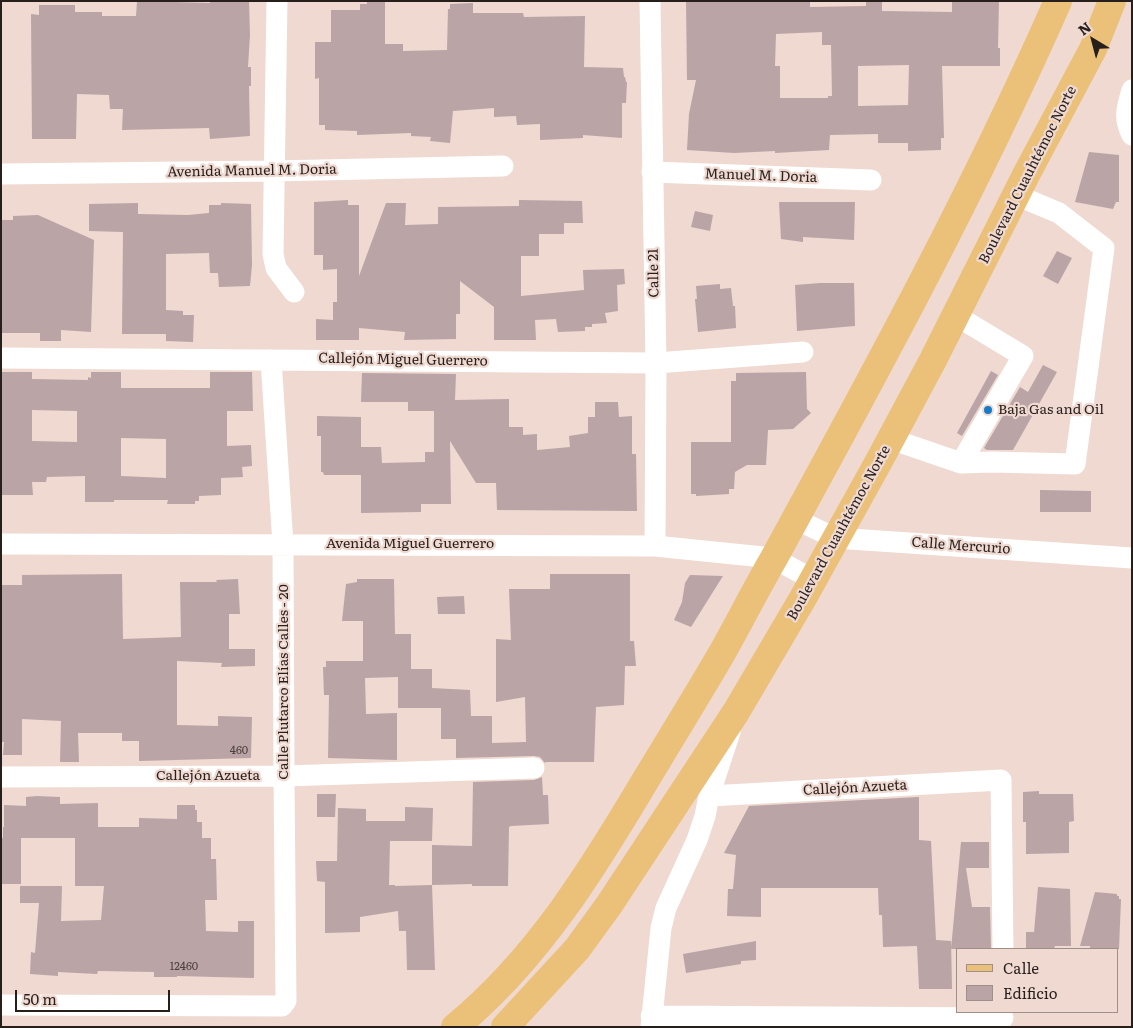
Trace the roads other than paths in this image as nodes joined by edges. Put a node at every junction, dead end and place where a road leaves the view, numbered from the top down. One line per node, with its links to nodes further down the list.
1 (277, 1): 8 (street)
2 (650, 1): 9 (street, Calle 21)
3 (1058, 1): 21 (main road)
4 (1112, 1): 12 (main road, Boulevard Cuauhtémoc Norte)
5 (1132, 90): 6 (street)
6 (1132, 135)
7 (503, 166): 8 (street, Avenida Manuel M. Doria)
8 (274, 171): 10 (street, Avenida Manuel M. Doria); 13 (street)
9 (652, 172): 11 (street, Manuel M. Doria); 18 (street, Calle 21)
10 (1, 174)
11 (871, 180)
12 (1016, 195): 14 (main road, Boulevard Cuauhtémoc Norte); 20 (street)
13 (294, 292)
14 (955, 315): 19 (main road, Boulevard Cuauhtémoc Norte); 20 (street)
15 (803, 352): 18 (street, Callejón Miguel Guerrero)
16 (1, 358): 17 (street, Callejón Miguel Guerrero)
17 (271, 360): 18 (street, Callejón Miguel Guerrero); 24 (street, Calle Plutarco Elías Calles - 20)
18 (656, 363): 25 (street, Calle 21)
19 (891, 439): 20 (street); 22 (main road, Boulevard Cuauhtémoc Norte)
20 (961, 463)
21 (795, 519): 22 (street, Calle Mercurio); 26 (main road)
22 (835, 538): 27 (street, Calle Mercurio); 28 (main road, Boulevard Cuauhtémoc Norte)
23 (1, 544): 24 (street, Avenida Miguel Guerrero)
24 (283, 544): 25 (street, Avenida Miguel Guerrero); 31 (street, Calle Plutarco Elías Calles - 20)
25 (655, 546): 26 (street, Avenida Miguel Guerrero)
26 (773, 558): 28 (street, Avenida Miguel Guerrero); 38 (main road)
27 (1132, 558)
28 (812, 579): 29 (main road, Boulevard Cuauhtémoc Norte)
29 (736, 712): 33 (street); 39 (main road, Boulevard Cuauhtémoc Norte)
30 (534, 768): 31 (street, Callejón Azueta)
31 (284, 776): 32 (street, Callejón Azueta); 35 (street, Calle Plutarco Elías Calles - 20)
32 (1, 777)
33 (709, 796): 34 (street, Callejón Azueta); 37 (street)
34 (1003, 948)
35 (1, 1005)
36 (1003, 1019): 37 (street)
37 (651, 1021)
38 (454, 1027)
39 (505, 1027)

